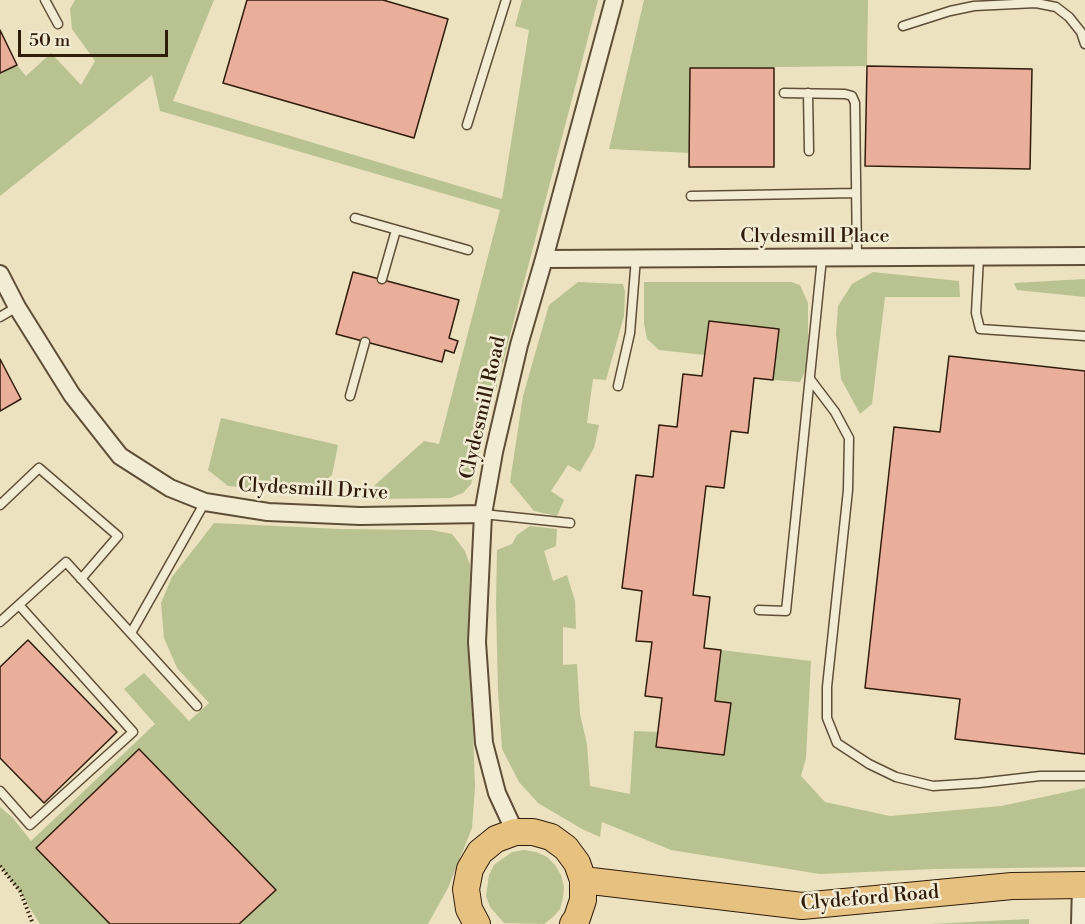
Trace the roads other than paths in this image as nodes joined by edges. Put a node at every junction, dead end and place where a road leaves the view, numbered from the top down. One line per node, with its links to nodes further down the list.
1 (45, 0): 4 (lane)
2 (506, 0): 9 (lane)
3 (614, 0): 21 (street, Clydesmill Road)
4 (58, 24)
5 (903, 26): 6 (lane)
6 (1085, 44)
7 (784, 93): 8 (lane)
8 (808, 93): 10 (lane); 11 (lane)
9 (467, 125)
10 (809, 151)
11 (856, 193): 12 (lane); 17 (lane)
12 (691, 196)
13 (355, 218): 14 (lane)
14 (396, 230): 15 (lane); 23 (lane)
15 (468, 250)
16 (1085, 256): 18 (street, Clydesmill Place)
17 (857, 257): 18 (street, Clydesmill Place); 20 (street, Clydesmill Place)
18 (979, 257): 26 (lane)
19 (636, 258): 20 (street, Clydesmill Place); 21 (street, Clydesmill Place); 29 (lane)
20 (822, 258): 28 (lane)
21 (544, 259): 33 (street, Clydesmill Road)
22 (0, 274): 24 (street, Clydesmill Drive)
23 (382, 279)
24 (18, 307): 25 (lane); 31 (street, Clydesmill Drive)
25 (0, 317)
26 (1085, 336)
27 (365, 342): 30 (lane)
28 (810, 379): 37 (lane); 41 (lane)
29 (618, 386)
30 (350, 396)
31 (205, 502): 33 (street, Clydesmill Drive); 39 (lane)
32 (0, 505): 35 (lane)
33 (483, 514): 34 (lane); 43 (street, Clydesmill Road)
34 (570, 523)
35 (81, 579): 36 (lane); 39 (lane)
36 (19, 605): 38 (lane); 42 (lane)
37 (759, 610)
38 (0, 622)
39 (131, 633): 40 (lane)
40 (197, 706)
41 (1085, 776)
42 (0, 791)
43 (515, 832): 44 (main road); 46 (main road)
44 (583, 880): 45 (main road, Clydeford Road); 47 (main road)
45 (1083, 885): 48 (street)
46 (467, 919)
47 (573, 924)
48 (1080, 924)

